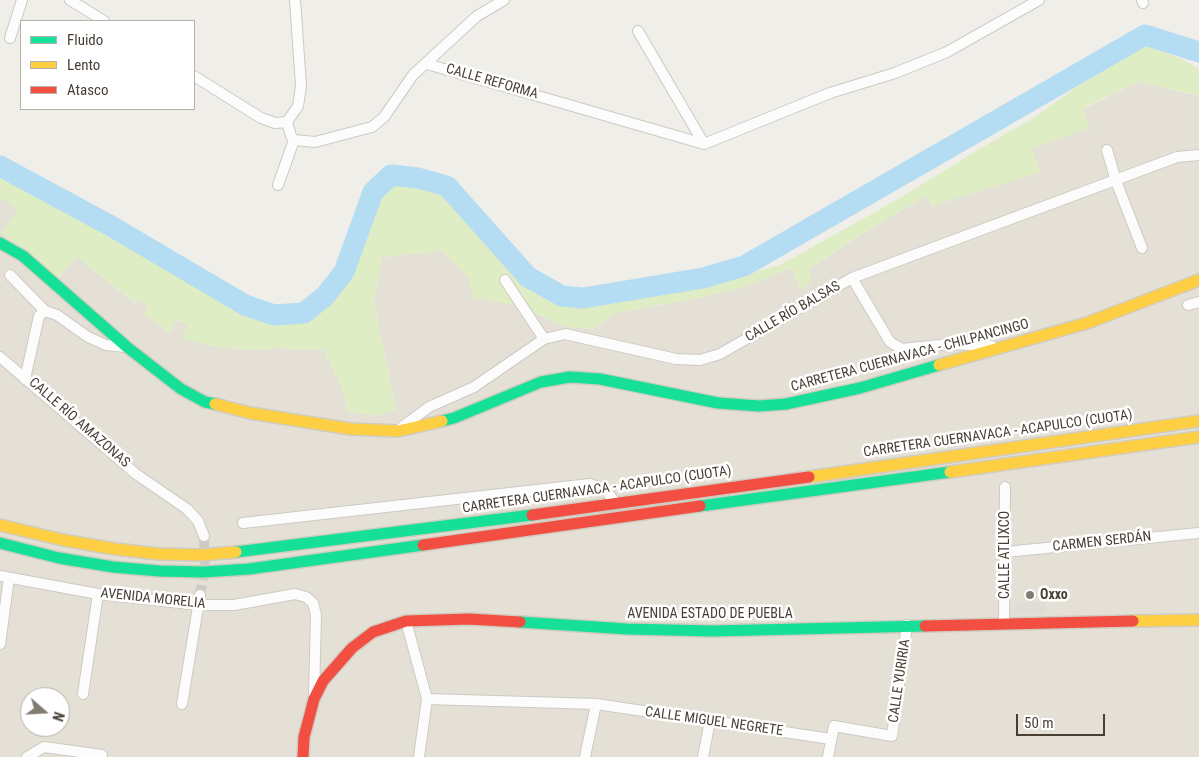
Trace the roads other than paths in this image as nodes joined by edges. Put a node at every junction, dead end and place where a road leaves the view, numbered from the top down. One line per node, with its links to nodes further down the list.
1 (22, 0): 8 (street)
2 (70, 0): 6 (street)
3 (295, 0): 11 (street)
4 (504, 0): 9 (street)
5 (1039, 0): 13 (street)
6 (102, 20)
7 (638, 31): 13 (street)
8 (10, 38)
9 (427, 64): 12 (street, CALLE REFORMA); 13 (street, CALLE REFORMA)
10 (195, 77): 11 (street)
11 (287, 122): 12 (street)
12 (294, 140): 17 (street)
13 (704, 144)
14 (1107, 150): 16 (street)
15 (1199, 155): 16 (street, CALLE RÍO BALSAS)
16 (1116, 180): 19 (street); 21 (street, CALLE RÍO BALSAS)
17 (278, 185)
18 (0, 243): 29 (main road, CARRETERA CUERNAVACA - CHILPANCINGO)
19 (1142, 248)
20 (10, 275): 26 (street)
21 (852, 278): 27 (street, CALLE RÍO BALSAS); 28 (street)
22 (505, 280): 27 (street)
23 (1199, 280): 28 (main road, CARRETERA CUERNAVACA - CHILPANCINGO)
24 (1199, 302): 25 (street)
25 (1188, 304)
26 (45, 312): 29 (street); 31 (street, CALLE RÍO AMAZONAS)
27 (544, 338): 33 (street, CALLE RÍO BALSAS)
28 (1008, 346): 33 (main road, CARRETERA CUERNAVACA - CHILPANCINGO)
29 (128, 347): 33 (main road, CARRETERA CUERNAVACA - CHILPANCINGO)
30 (0, 357): 31 (street)
31 (25, 379): 40 (street, CALLE RÍO AMAZONAS)
32 (1199, 421): 36 (main road, CARRETERA CUERNAVACA - ACAPULCO (CUOTA))
33 (398, 431)
34 (1199, 437): 41 (main road)
35 (1005, 487): 42 (street, CALLE ATLIXCO)
36 (616, 504): 37 (street); 38 (main road, CARRETERA CUERNAVACA - ACAPULCO (CUOTA))
37 (243, 522)
38 (0, 524)
39 (1199, 532): 42 (street, CARMEN SERDÁN)
40 (204, 536)
41 (0, 543)
42 (1005, 552): 48 (street, CALLE ATLIXCO)
43 (5, 577): 44 (street, AVENIDA MORELIA); 50 (street)
44 (98, 594): 45 (street, AVENIDA MORELIA); 51 (street)
45 (200, 600): 52 (street, AVENIDA MORELIA); 54 (street)
46 (1199, 620): 48 (main road, AVENIDA ESTADO DE PUEBLA)
47 (406, 622): 49 (main road, AVENIDA ESTADO DE PUEBLA); 52 (main road, AVENIDA ESTADO DE PUEBLA); 53 (street)
48 (1004, 623): 49 (main road, AVENIDA ESTADO DE PUEBLA)
49 (907, 625): 57 (street, CALLE YURIRIA)
50 (0, 644)
51 (83, 694)
52 (314, 699): 60 (main road, AVENIDA ESTADO DE PUEBLA)
53 (428, 699): 55 (street, CALLE MIGUEL NEGRETE); 61 (street)
54 (182, 704)
55 (596, 704): 56 (street, CALLE MIGUEL NEGRETE); 62 (street)
56 (710, 721): 57 (street, CALLE MIGUEL NEGRETE); 63 (street)
57 (831, 739): 64 (street)
58 (102, 755): 59 (street)
59 (27, 757)
60 (303, 757)
61 (419, 757)
62 (585, 757)
63 (703, 757)
64 (828, 757)

